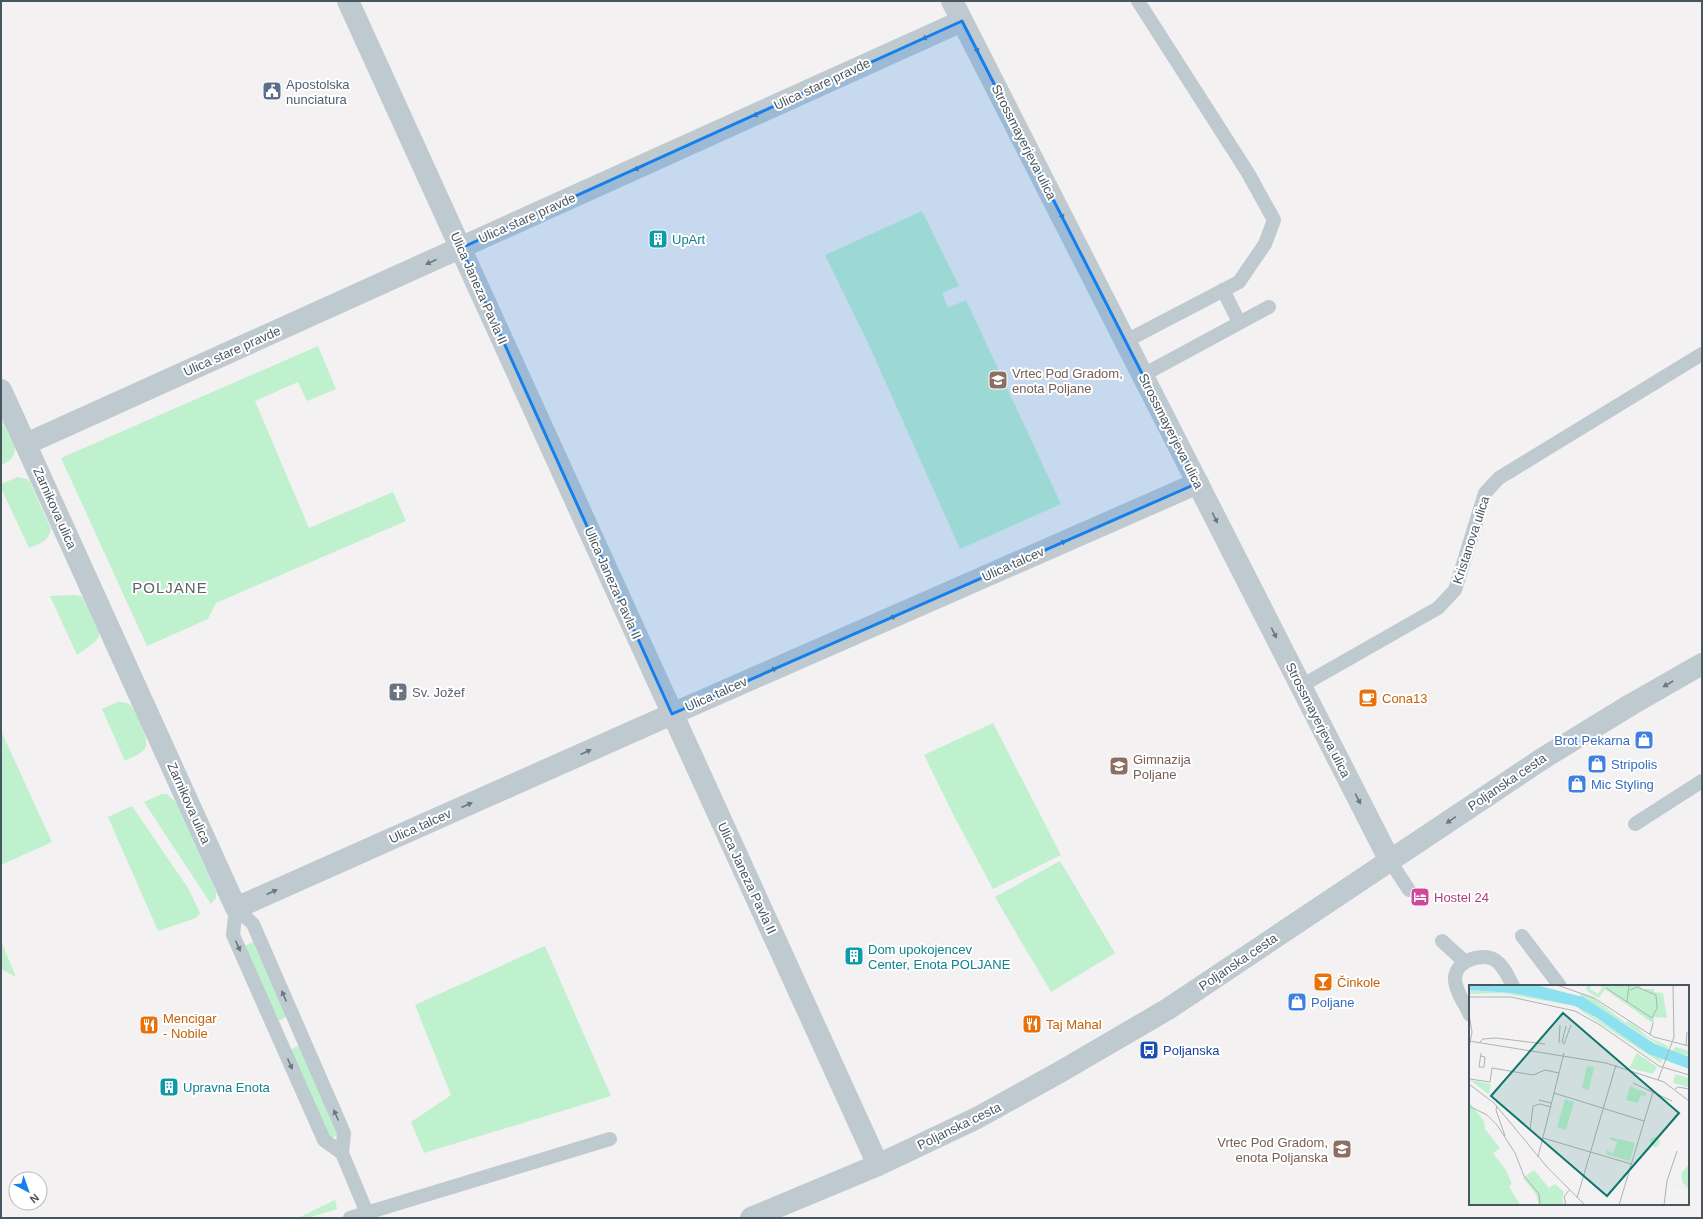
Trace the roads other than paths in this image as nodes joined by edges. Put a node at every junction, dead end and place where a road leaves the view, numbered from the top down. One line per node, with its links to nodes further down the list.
1 (348, 1): 5 (street, Ulica Janeza Pavla II)
2 (952, 1): 4 (street, Strossmayerjeva ulica)
3 (1138, 1): 6 (lane)
4 (962, 21): 5 (street, Ulica stare pravde, one-way to 5); 9 (street, Strossmayerjeva ulica, one-way to 9)
5 (461, 248): 13 (street, Ulica stare pravde, one-way to 13); 17 (street, Ulica Janeza Pavla II)
6 (1223, 290): 8 (lane); 9 (lane)
7 (1269, 307): 8 (lane)
8 (1239, 322): 11 (lane)
9 (1126, 341): 11 (street, Strossmayerjeva ulica)
10 (1702, 354): 16 (lane, Kristanova ulica)
11 (1143, 375): 14 (street, Strossmayerjeva ulica)
12 (1, 390): 13 (street, Zarnikova ulica)
13 (26, 444): 22 (street, Zarnikova ulica)
14 (1198, 483): 16 (street, Strossmayerjeva ulica, one-way to 16); 17 (street, Ulica talcev, one-way to 14)
15 (1702, 664): 20 (street, Poljanska cesta, one-way to 20)
16 (1301, 686): 20 (street, Strossmayerjeva ulica, one-way to 20)
17 (672, 714): 22 (street, Ulica talcev, one-way to 17); 31 (street, Ulica Janeza Pavla II)
18 (1702, 782): 19 (lane)
19 (1635, 824)
20 (1390, 861): 21 (lane); 31 (street, Poljanska cesta)
21 (1409, 890)
22 (236, 908): 30 (lane, one-way to 22); 30 (lane, one-way to 30)
23 (1522, 936): 27 (lane)
24 (1442, 941): 25 (lane)
25 (1465, 962): 26 (lane); 28 (lane)
26 (1512, 985)
27 (1559, 985)
28 (1469, 1013)
29 (610, 1139): 32 (lane)
30 (342, 1152): 32 (lane)
31 (878, 1165): 34 (street, Poljanska cesta)
32 (367, 1213): 33 (lane)
33 (350, 1218)
34 (751, 1218)

